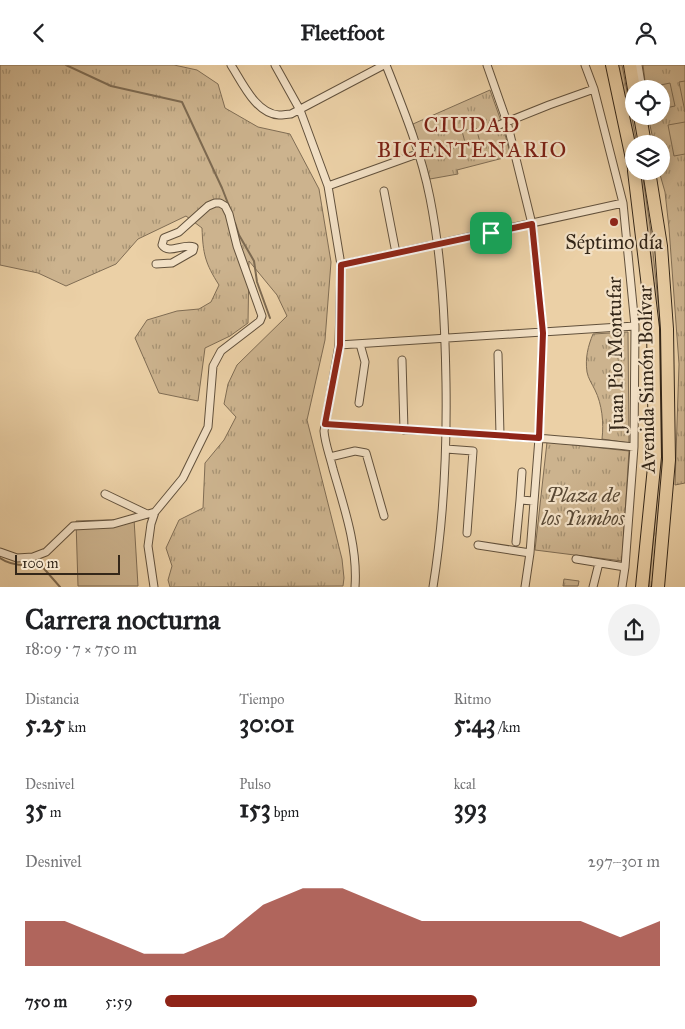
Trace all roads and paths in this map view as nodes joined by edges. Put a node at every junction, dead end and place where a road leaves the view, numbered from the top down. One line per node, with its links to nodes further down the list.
1 (231, 65): 12 (street)
2 (276, 65): 12 (street)
3 (385, 65): 12 (street); 17 (street)
4 (487, 65): 13 (street)
5 (585, 65): 11 (street, Juan Pio Montufar)
6 (612, 65): 15 (highway, Avenida Simón Bolívar)
7 (630, 65): 9 (highway)
8 (638, 65): 10 (street)
9 (632, 80)
10 (640, 80)
11 (594, 89): 13 (street); 22 (street, Juan Pio Montufar)
12 (300, 110): 20 (street)
13 (508, 122): 14 (street); 23 (street)
14 (499, 125)
15 (627, 135)
16 (432, 149): 17 (street)
17 (418, 153): 20 (street); 24 (street)
18 (635, 180): 65 (highway, Avenida Simón Bolívar)
19 (650, 180): 66 (highway, Avenida Simón Bolívar)
20 (328, 186): 27 (street)
21 (384, 191): 25 (street)
22 (623, 203): 23 (street); 28 (street, Juan Pio Montufar)
23 (532, 224): 24 (street); 29 (street)
24 (438, 244): 25 (street); 30 (street)
25 (396, 253): 27 (street)
26 (156, 264): 48 (street)
27 (341, 265): 32 (street)
28 (635, 326): 29 (street); 41 (street, Juan Pio Montufar)
29 (543, 333): 30 (street); 40 (street)
30 (446, 337): 31 (street); 38 (street)
31 (360, 344): 32 (street); 35 (street)
32 (340, 345): 36 (street)
33 (498, 354): 39 (street)
34 (402, 360): 37 (street)
35 (358, 403)
36 (325, 424): 37 (street); 43 (street)
37 (404, 430): 38 (street)
38 (446, 433): 39 (street); 42 (street)
39 (500, 435): 40 (street)
40 (539, 438): 41 (street); 47 (street)
41 (634, 447): 58 (street, Juan Pio Montufar)
42 (446, 449): 51 (street); 61 (street)
43 (330, 457): 50 (street); 60 (street)
44 (522, 472): 46 (street)
45 (105, 494): 49 (street)
46 (520, 499): 47 (street); 52 (street)
47 (534, 501): 55 (street)
48 (155, 512): 49 (street); 59 (street)
49 (147, 513): 54 (street)
50 (384, 516)
51 (467, 533)
52 (516, 542)
53 (478, 545): 55 (street)
54 (0, 552)
55 (530, 553): 62 (street)
56 (576, 559): 57 (street)
57 (599, 563): 58 (street); 63 (street)
58 (625, 567): 64 (street, Juan Pio Montufar)
59 (154, 587)
60 (354, 587)
61 (433, 587)
62 (526, 587)
63 (593, 587)
64 (622, 587)
65 (642, 587)
66 (658, 587)

